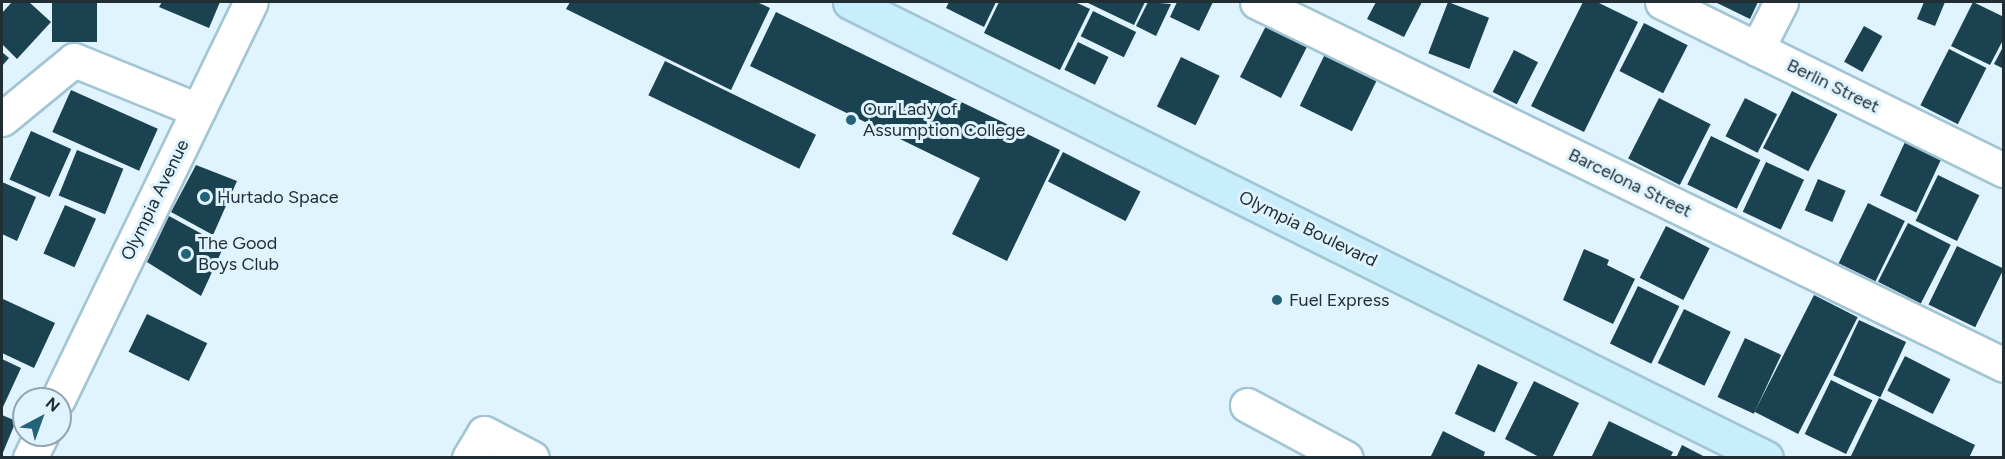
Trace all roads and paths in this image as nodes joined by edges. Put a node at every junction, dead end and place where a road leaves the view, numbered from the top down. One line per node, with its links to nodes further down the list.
1 (251, 2): 7 (street, Olympia Avenue)
2 (850, 2): 16 (main road, Olympia Boulevard)
3 (1257, 2): 10 (street, Barcelona Street)
4 (1662, 2): 6 (street, Berlin Street)
5 (1781, 2): 6 (street)
6 (1757, 49): 9 (street, Berlin Street)
7 (198, 110): 8 (street); 11 (street, Olympia Avenue)
8 (2, 119)
9 (2004, 170)
10 (2004, 365)
11 (64, 387)
12 (1247, 405): 15 (street)
13 (470, 458): 14 (street)
14 (532, 458)
15 (1346, 458)
16 (1766, 458)

